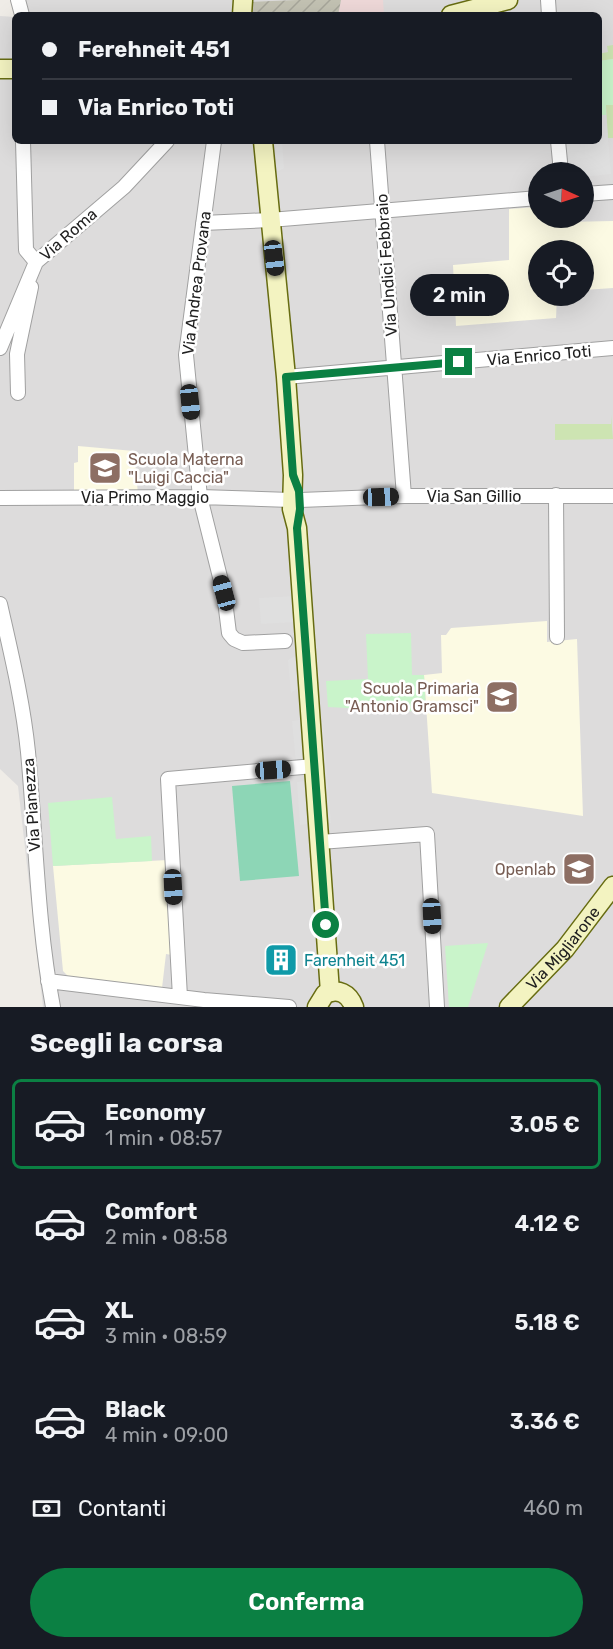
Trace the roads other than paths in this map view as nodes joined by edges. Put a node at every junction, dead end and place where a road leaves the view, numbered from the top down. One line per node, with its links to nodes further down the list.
1 (508, 0): 2 (main road)
2 (463, 12)
3 (23, 144): 17 (street)
4 (164, 144): 17 (street, Via Roma)
5 (214, 144): 16 (street, Via Andrea Provana)
6 (263, 144): 15 (main road)
7 (270, 144): 15 (main road)
8 (377, 144): 14 (street, Via Undici Febbraio)
9 (558, 144): 10 (street)
10 (560, 162)
11 (613, 192): 12 (street)
12 (594, 193)
13 (528, 199): 14 (street)
14 (382, 209): 15 (street); 20 (street, Via Undici Febbraio)
15 (273, 220): 16 (street); 21 (main road)
16 (203, 223): 26 (street, Via Andrea Provana)
17 (36, 262): 18 (street, Via Roma); 22 (street)
18 (0, 348)
19 (613, 348): 20 (street, Via Enrico Toti)
20 (394, 367): 21 (street, Via Enrico Toti); 24 (street, Via Undici Febbraio)
21 (286, 377): 28 (main road)
22 (18, 393)
23 (556, 495): 24 (street, Via San Gillio); 25 (street, Via San Gillio); 30 (street)
24 (404, 496): 28 (street, Via San Gillio)
25 (613, 496)
26 (200, 497): 27 (street, Via Primo Maggio); 28 (street, Via Primo Maggio); 31 (street, Via Andrea Provana)
27 (0, 498)
28 (295, 500): 32 (main road)
29 (0, 604): 35 (street, Via Pianezza)
30 (557, 637)
31 (285, 641)
32 (314, 766): 33 (main road); 37 (street)
33 (320, 842): 36 (main road); 42 (street)
34 (613, 886): 43 (main road, Via Migliarone)
35 (48, 981): 37 (street); 38 (street, Via Pianezza)
36 (330, 992): 40 (main road); 41 (main road)
37 (180, 997): 39 (street)
38 (54, 1007)
39 (289, 1007)
40 (318, 1007)
41 (354, 1007)
42 (437, 1007)
43 (509, 1007)

